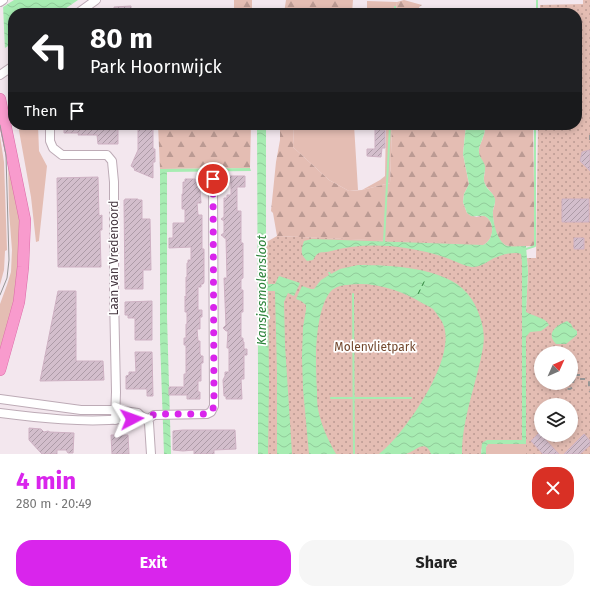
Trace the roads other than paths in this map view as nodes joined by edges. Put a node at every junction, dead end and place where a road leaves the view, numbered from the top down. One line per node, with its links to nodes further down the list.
1 (3, 0): 3 (street)
2 (96, 0): 4 (street)
3 (0, 2)
4 (85, 8)
5 (0, 99): 8 (main road)
6 (50, 130): 10 (street, Laan van Vredenoord)
7 (213, 179): 12 (street)
8 (0, 370)
9 (0, 399): 10 (street)
10 (116, 410): 12 (street); 13 (street, Laan van Vredenoord)
11 (0, 413): 13 (street)
12 (144, 418): 13 (street); 14 (street)
13 (115, 420)
14 (151, 454)

